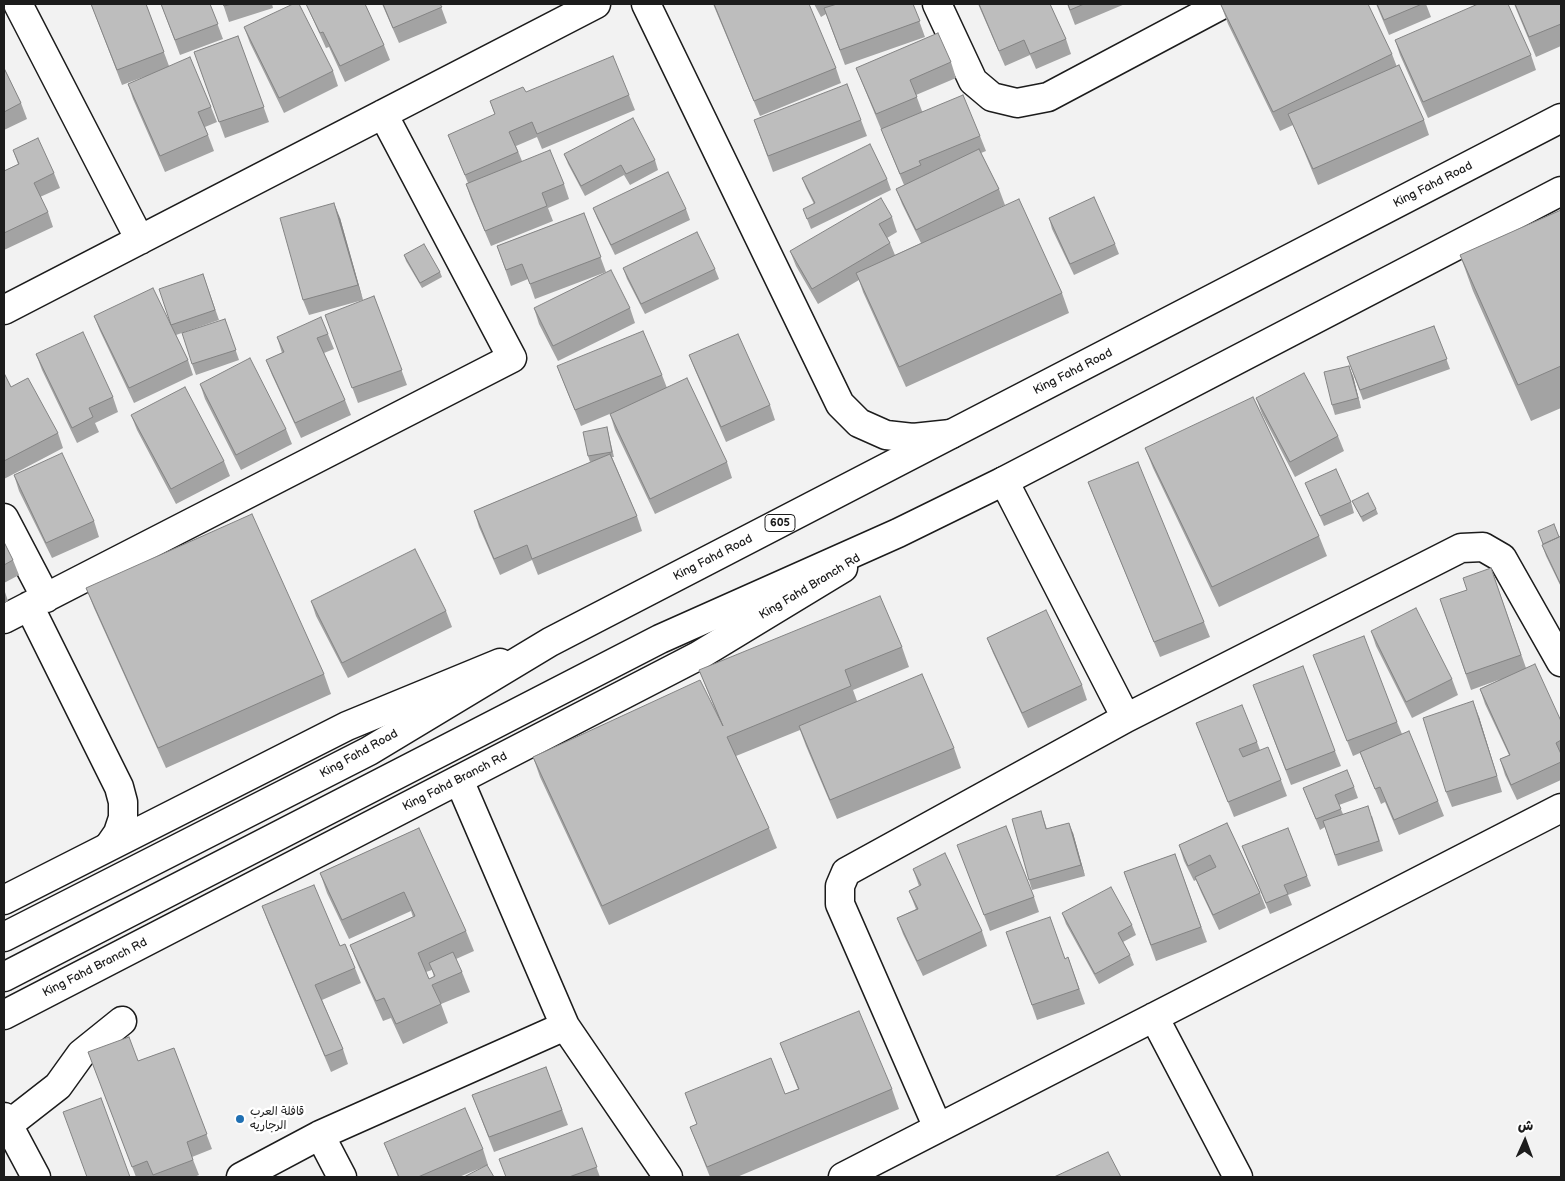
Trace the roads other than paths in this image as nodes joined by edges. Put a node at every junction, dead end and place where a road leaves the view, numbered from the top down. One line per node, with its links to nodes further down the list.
1 (18, 4): 9 (main road)
2 (596, 4): 6 (main road)
3 (646, 4): 11 (main road)
4 (937, 4): 5 (main road)
5 (1224, 4)
6 (383, 114): 9 (main road); 15 (main road)
7 (1561, 118): 11 (main road, King Fahd Road / 605)
8 (1561, 191): 12 (main road)
9 (140, 240): 10 (main road)
10 (4, 310)
11 (952, 434): 17 (main road, King Fahd Road / 605)
12 (1004, 481): 14 (main road); 19 (main road)
13 (4, 518): 15 (main road)
14 (898, 533): 20 (main road, King Fahd Branch Rd); 25 (main road)
15 (37, 602): 16 (main road); 22 (main road)
16 (4, 619)
17 (550, 642): 22 (main road); 24 (main road, King Fahd Road / 605)
18 (1561, 662): 19 (main road)
19 (1126, 718): 31 (main road)
20 (459, 780): 26 (main road, King Fahd Branch Rd); 29 (main road)
21 (1561, 808): 27 (main road)
22 (109, 846): 23 (main road)
23 (4, 900)
24 (4, 937)
25 (4, 977)
26 (4, 1015)
27 (1154, 1017): 31 (main road); 38 (main road)
28 (122, 1021): 30 (main road)
29 (565, 1026): 32 (main road); 36 (main road)
30 (6, 1121): 33 (main road)
31 (938, 1128): 37 (main road)
32 (320, 1135): 34 (main road); 35 (main road)
33 (32, 1176)
34 (241, 1177)
35 (342, 1177)
36 (668, 1177)
37 (843, 1177)
38 (1238, 1177)

